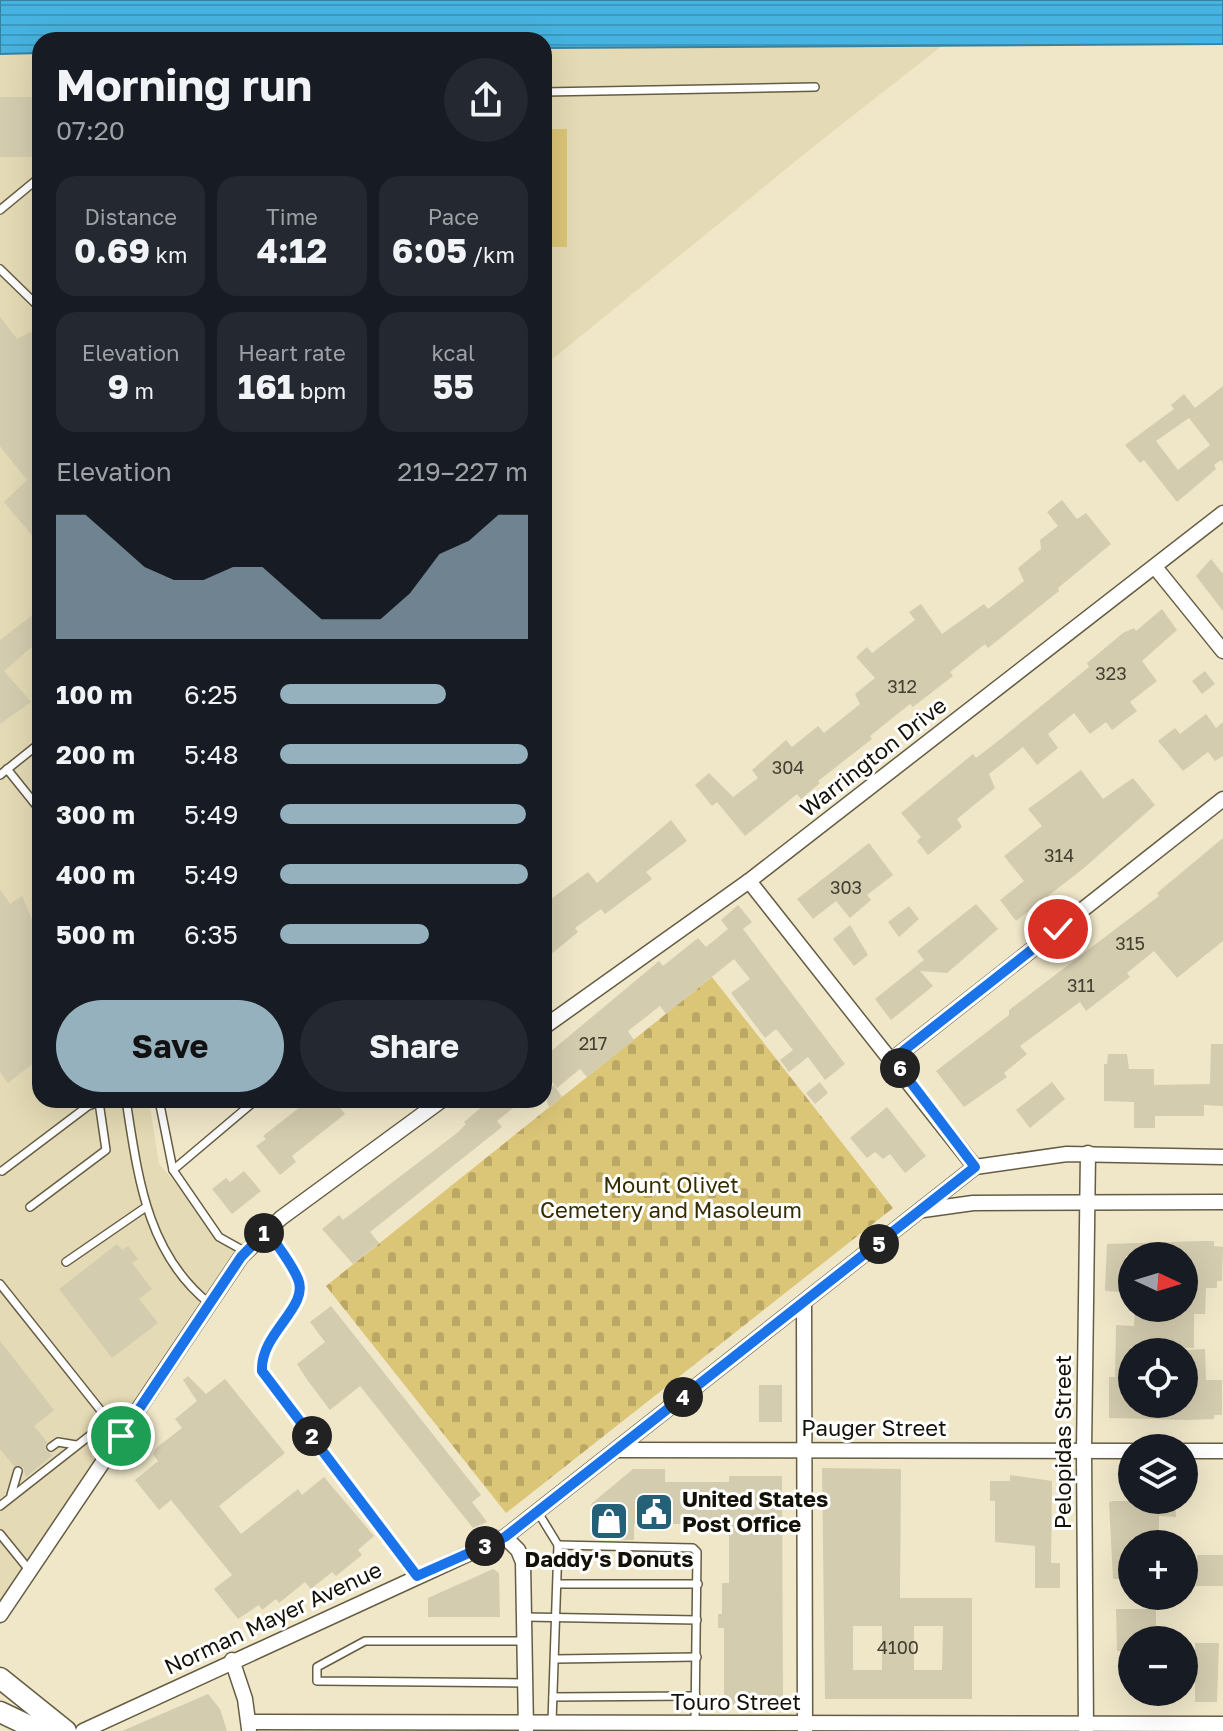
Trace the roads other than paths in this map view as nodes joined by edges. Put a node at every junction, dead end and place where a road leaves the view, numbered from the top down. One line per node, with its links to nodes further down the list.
1 (815, 87): 2 (lane)
2 (552, 92)
3 (32, 184): 4 (lane)
4 (0, 210)
5 (0, 269): 6 (lane)
6 (32, 300)
7 (1223, 513): 8 (street, Warrington Drive)
8 (1155, 567): 9 (street); 15 (street, Warrington Drive)
9 (1223, 651)
10 (32, 749): 11 (lane)
11 (7, 769): 12 (lane); 14 (lane)
12 (0, 775)
13 (1223, 799): 17 (street)
14 (32, 800)
15 (749, 881): 16 (street, Warrington Drive); 17 (street)
16 (552, 1021)
17 (893, 1059): 26 (street)
18 (91, 1108): 28 (lane)
19 (102, 1108): 31 (lane)
20 (127, 1108): 32 (lane)
21 (161, 1108): 27 (lane)
22 (247, 1108): 27 (lane)
23 (431, 1108): 34 (street)
24 (1088, 1153): 25 (street); 26 (street); 30 (street, Pelopidas Street)
25 (1223, 1157)
26 (975, 1167): 33 (street, Norman Mayer Avenue)
27 (173, 1170): 35 (lane)
28 (2, 1171)
29 (1223, 1202): 30 (street)
30 (1087, 1203): 33 (street); 46 (street, Pelopidas Street)
31 (30, 1207)
32 (146, 1207): 36 (lane); 39 (lane)
33 (923, 1210): 38 (street, Norman Mayer Avenue)
34 (267, 1230): 35 (street); 58 (lane)
35 (246, 1252): 39 (street)
36 (66, 1262)
37 (0, 1284): 40 (lane)
38 (804, 1302): 44 (street, Norman Mayer Avenue); 45 (street)
39 (210, 1304): 41 (street)
40 (107, 1422): 41 (lane); 42 (lane)
41 (121, 1436): 57 (street)
42 (76, 1445): 43 (lane); 51 (lane)
43 (51, 1447)
44 (617, 1450): 45 (street, Pauger Street); 53 (street, Norman Mayer Avenue)
45 (804, 1450): 46 (street, Pauger Street); 83 (street)
46 (1084, 1451): 47 (street, Pauger Street); 80 (street, Pelopidas Street)
47 (1118, 1451)
48 (1198, 1451): 49 (street)
49 (1223, 1451)
50 (18, 1471): 51 (lane)
51 (11, 1495): 52 (lane)
52 (0, 1506)
53 (539, 1514): 55 (street, Norman Mayer Avenue); 56 (lane)
54 (0, 1534): 57 (lane)
55 (505, 1537): 58 (street, Norman Mayer Avenue); 62 (street)
56 (558, 1545): 59 (lane); 60 (lane)
57 (30, 1571): 61 (street)
58 (417, 1576): 68 (street, Norman Mayer Avenue)
59 (558, 1584): 60 (lane); 63 (lane)
60 (698, 1584): 64 (lane)
61 (0, 1615)
62 (525, 1617): 63 (lane); 65 (street)
63 (556, 1618): 64 (lane); 67 (lane)
64 (697, 1620): 66 (lane)
65 (525, 1641): 70 (street); 70 (lane)
66 (697, 1657): 67 (lane); 71 (lane)
67 (555, 1659): 72 (lane)
68 (232, 1660): 78 (street); 87 (street, Norman Mayer Avenue)
69 (0, 1678): 86 (main road)
70 (525, 1683): 79 (street)
71 (696, 1696): 72 (lane); 76 (lane)
72 (553, 1697): 75 (lane)
73 (0, 1712): 85 (main road)
74 (0, 1723): 84 (main road)
75 (552, 1724): 79 (street, Touro Street); 81 (street, Touro Street)
76 (695, 1724): 82 (street, Touro Street); 83 (street, Touro Street)
77 (1223, 1724): 80 (street, Touro Street)
78 (249, 1726): 79 (street, Touro Street)
79 (526, 1727)
80 (1086, 1727): 83 (street, Touro Street)
81 (634, 1728): 82 (street, Touro Street)
82 (675, 1728)
83 (805, 1728)
84 (10, 1731)
85 (40, 1731)
86 (66, 1731)
87 (83, 1731)

